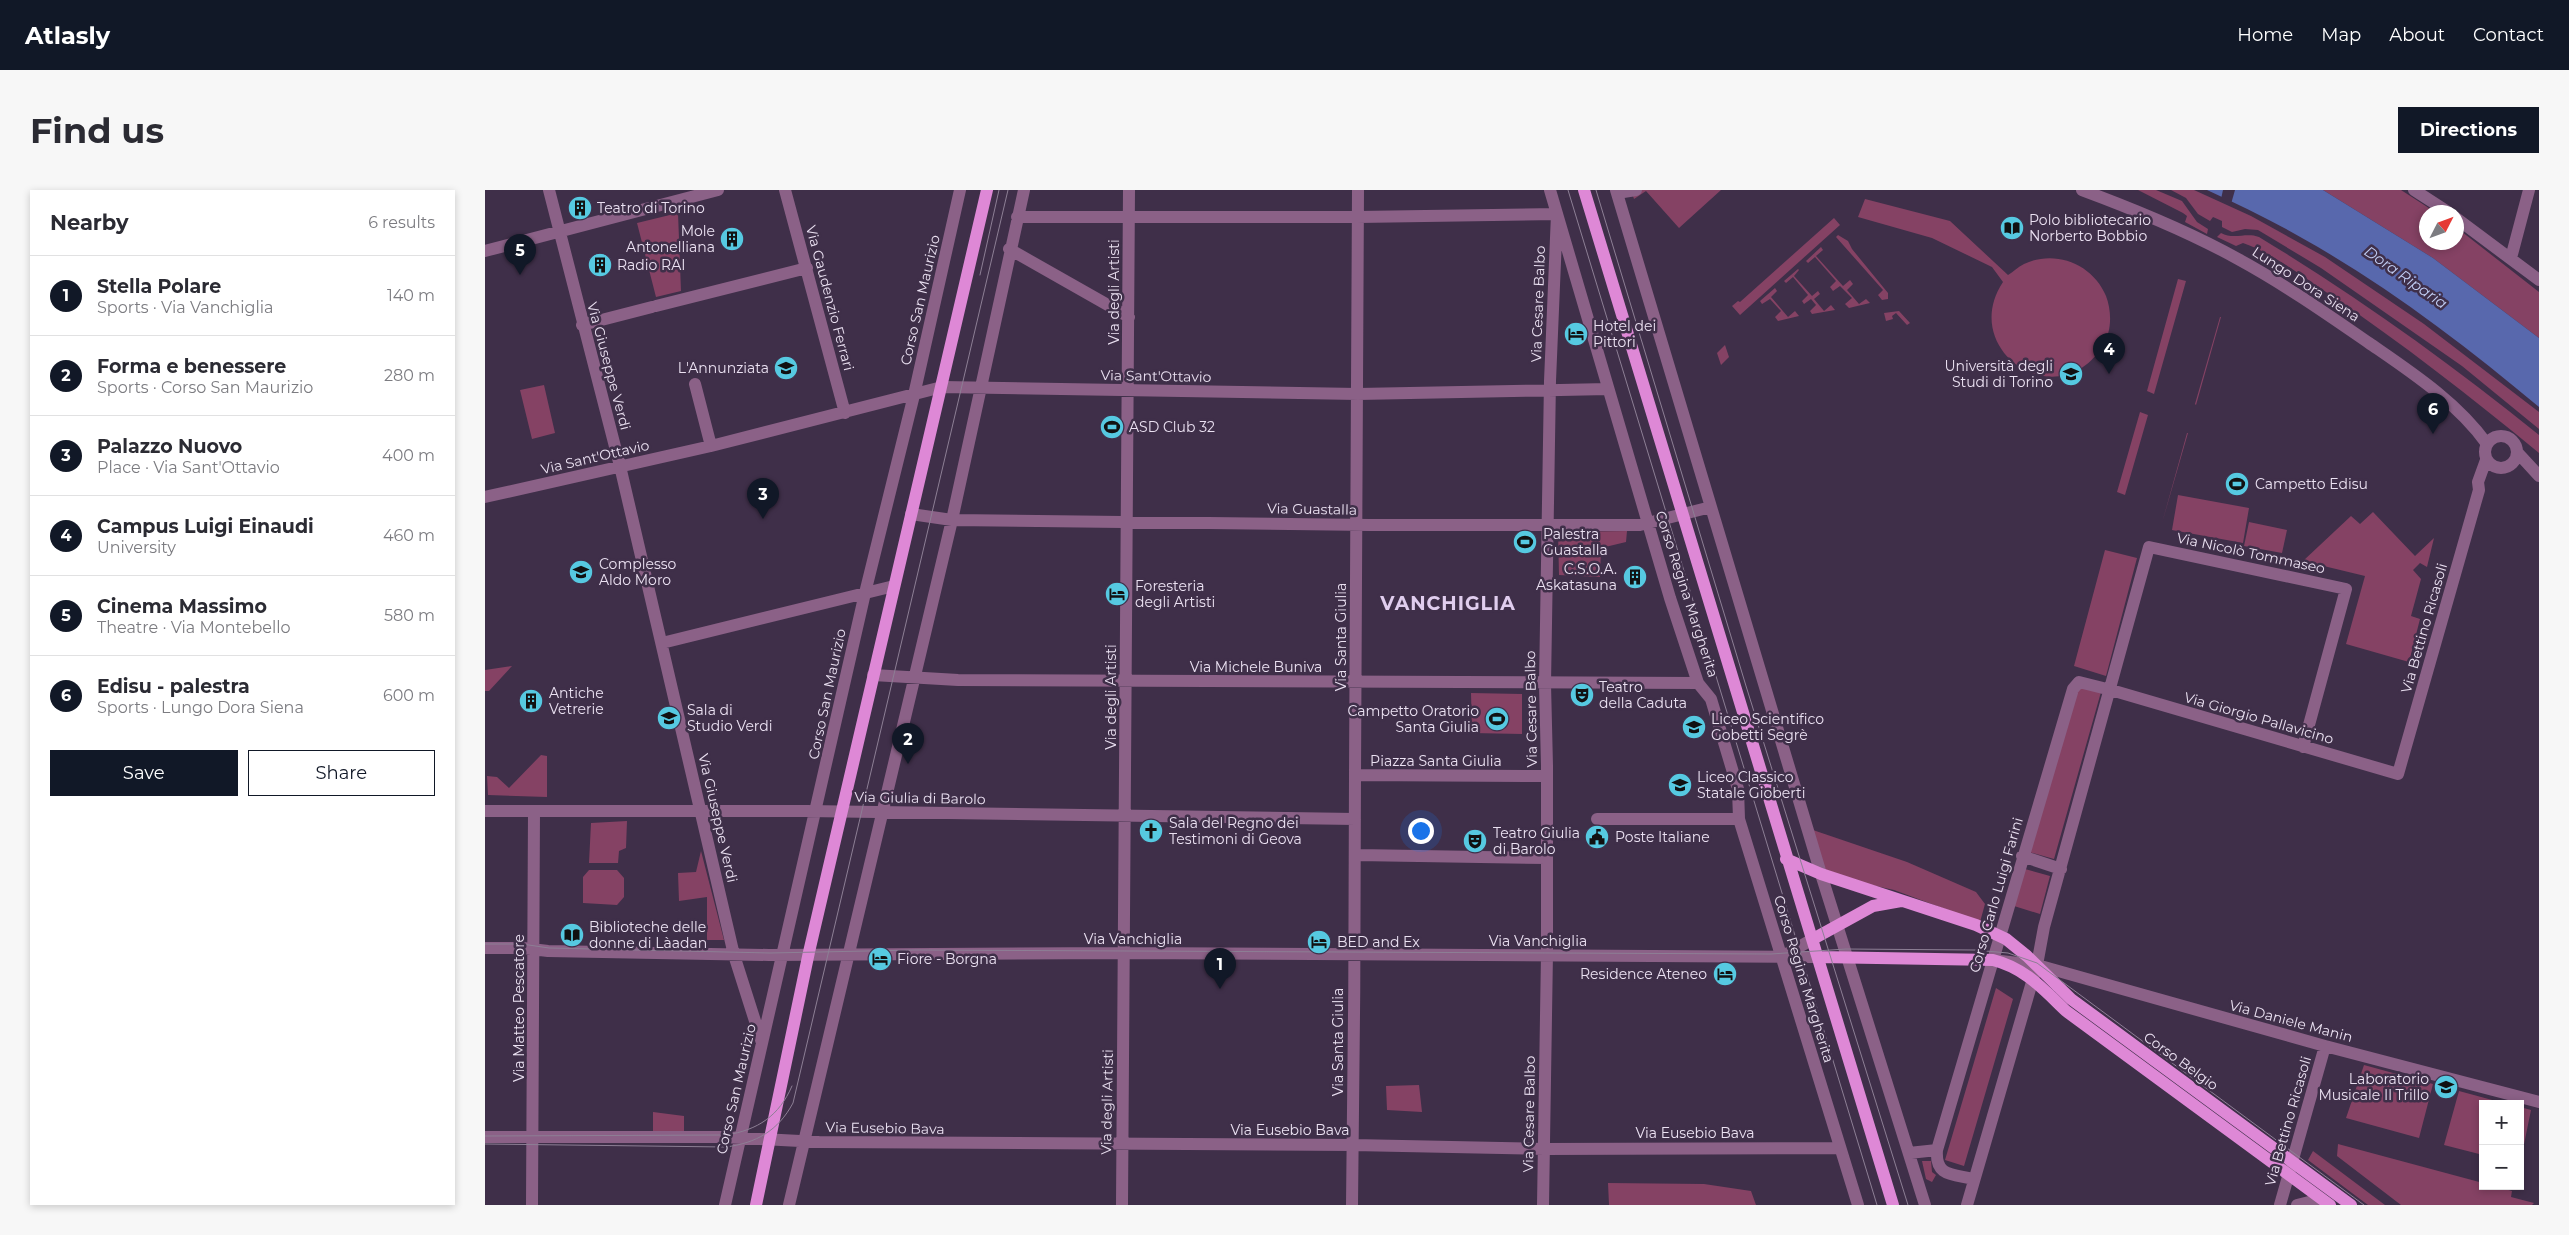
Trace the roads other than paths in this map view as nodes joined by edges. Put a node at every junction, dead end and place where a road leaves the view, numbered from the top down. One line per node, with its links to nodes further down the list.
1 (549, 190): 22 (street, Via Giuseppe Verdi)
2 (719, 190): 22 (street)
3 (785, 190): 26 (street, Via Gaudenzio Ferrari)
4 (960, 190): 37 (street, Corso San Maurizio)
5 (987, 190): 31 (main road)
6 (1024, 190): 19 (street)
7 (1129, 190): 18 (street, Via degli Artisti)
8 (1358, 190): 20 (street, Via Santa Giulia)
9 (1550, 190): 17 (street, Corso Regina Margherita)
10 (1584, 190): 48 (main road, Corso Regina Margherita)
11 (1636, 190): 15 (street)
12 (2082, 190): 39 (street, Lungo Dora Siena)
13 (2414, 190): 16 (street)
14 (2529, 190): 25 (street)
15 (1617, 192): 46 (street)
16 (2437, 205)
17 (1557, 214): 20 (street); 33 (street, Corso Regina Margherita); 35 (street, Via Cesare Balbo)
18 (1129, 216): 19 (street); 20 (street); 28 (street, Via degli Artisti)
19 (1017, 217): 23 (street)
20 (1358, 218): 36 (street, Via Santa Giulia)
21 (2464, 223): 25 (street)
22 (559, 231): 24 (street); 29 (street, Via Giuseppe Verdi)
23 (1009, 249): 28 (street); 32 (street)
24 (485, 251)
25 (2511, 258): 27 (street)
26 (807, 268): 29 (street); 38 (street, Via Gaudenzio Ferrari)
27 (2539, 280)
28 (1129, 317): 34 (street, Via degli Artisti)
29 (582, 325): 43 (street, Via Giuseppe Verdi)
30 (695, 384): 40 (street)
31 (942, 387): 32 (street, Via Sant'Ottavio); 37 (street, Via Sant'Ottavio); 47 (main road)
32 (981, 389): 34 (street, Via Sant'Ottavio); 49 (street)
33 (1608, 389): 35 (street, Via Sant'Ottavio); 51 (street, Corso Regina Margherita)
34 (1129, 390): 36 (street, Via Sant'Ottavio); 50 (street, Via degli Artisti)
35 (1550, 390): 36 (street, Via Sant'Ottavio); 53 (street, Via Cesare Balbo)
36 (1358, 394): 52 (street, Via Santa Giulia)
37 (914, 395): 38 (street, Via Sant'Ottavio); 55 (street, Corso San Maurizio)
38 (845, 413): 40 (street, Via Sant'Ottavio)
39 (2487, 444): 41 (street); 42 (street)
40 (711, 446): 43 (street, Via Sant'Ottavio)
41 (2517, 452): 42 (street); 44 (street)
42 (2497, 465): 44 (street); 65 (street, Via Bettino Ricasoli)
43 (620, 466): 45 (street, Via Sant'Ottavio); 56 (street, Via Giuseppe Verdi)
44 (2539, 477)
45 (491, 496)
46 (1711, 507): 48 (street, Via Guastalla); 83 (street)
47 (911, 514): 49 (street, Via Guastalla); 54 (main road)
48 (1683, 515): 51 (street, Via Guastalla); 81 (main road, Corso Regina Margherita)
49 (953, 520): 50 (street, Via Guastalla); 58 (street)
50 (1126, 522): 52 (street, Via Guastalla); 59 (street, Via degli Artisti)
51 (1647, 524): 53 (street, Via Guastalla); 61 (street, Corso Regina Margherita)
52 (1357, 525): 53 (street, Via Guastalla); 60 (street, Via Santa Giulia)
53 (1548, 526): 62 (street, Via Cesare Balbo)
54 (894, 586): 55 (street); 57 (main road)
55 (865, 593): 56 (street); 70 (street, Corso San Maurizio)
56 (661, 643): 68 (street, Via Giuseppe Verdi)
57 (873, 675): 58 (street, Via Michele Buniva); 71 (main road)
58 (913, 679): 59 (street, Via Michele Buniva); 73 (street)
59 (1127, 681): 60 (street, Via Michele Buniva); 74 (street, Via degli Artisti)
60 (1356, 682): 62 (street, Via Michele Buniva); 66 (street, Via Santa Giulia)
61 (1698, 683): 62 (street, Via Michele Buniva); 77 (street, Corso Regina Margherita)
62 (1545, 684): 67 (street, Via Cesare Balbo)
63 (2111, 690): 64 (street, Via Giorgio Pallavicino); 64 (street, Via Nicolò Tommaseo); 79 (street, Corso Carlo Luigi Farini); 82 (street)
64 (2303, 747): 65 (street, Via Giorgio Pallavicino)
65 (2398, 774)
66 (1355, 775): 67 (street, Piazza Santa Giulia); 75 (street, Via Santa Giulia)
67 (1547, 776): 80 (street, Via Cesare Balbo)
68 (700, 810): 70 (street, Via Giulia di Barolo); 72 (street, Via Giulia di Barolo); 93 (street, Via Giuseppe Verdi)
69 (485, 811): 72 (street, Via Giulia di Barolo)
70 (816, 811): 71 (street, Via Giulia di Barolo); 94 (street, Corso San Maurizio)
71 (841, 811): 73 (street, Via Giulia di Barolo); 91 (main road)
72 (534, 812): 89 (street, Via Matteo Pescatore)
73 (882, 812): 74 (street, Via Giulia di Barolo); 92 (street)
74 (1125, 816): 75 (street, Via Giulia di Barolo); 90 (street, Via degli Artisti)
75 (1355, 819): 78 (street, Via Santa Giulia)
76 (1597, 819): 77 (street)
77 (1739, 819): 97 (street, Corso Regina Margherita)
78 (1357, 855): 80 (street); 95 (street, Via Santa Giulia)
79 (2022, 856): 82 (street); 86 (street, Corso Carlo Luigi Farini)
80 (1546, 858): 96 (street, Via Cesare Balbo)
81 (1786, 859): 83 (main road, Corso Belgio); 87 (main road, Corso Regina Margherita)
82 (2061, 869): 101 (street)
83 (1821, 874): 84 (main road, Corso Belgio); 85 (street)
84 (1906, 900): 85 (main road); 86 (main road, Corso Belgio)
85 (1838, 924): 87 (main road); 99 (street)
86 (1999, 935): 100 (street, Corso Carlo Luigi Farini); 101 (main road, Corso Belgio)
87 (1813, 939): 97 (street); 98 (main road, Corso Regina Margherita)
88 (485, 948): 89 (street, Via Vanchiglia)
89 (535, 950): 93 (street, Via Vanchiglia); 109 (street, Via Matteo Pescatore)
90 (1124, 953): 92 (street, Via Vanchiglia); 95 (street, Via Vanchiglia); 112 (street, Via degli Artisti)
91 (808, 954): 92 (street, Via Vanchiglia); 94 (street, Via Vanchiglia); 108 (main road)
92 (847, 954): 110 (street)
93 (734, 955): 94 (street, Via Vanchiglia); 103 (street, Via Giuseppe Verdi)
94 (782, 955): 103 (street, Corso San Maurizio)
95 (1354, 955): 96 (street, Via Vanchiglia); 113 (street, Via Santa Giulia)
96 (1547, 956): 97 (street, Via Vanchiglia); 115 (street, Via Cesare Balbo)
97 (1780, 957): 98 (street, Via Vanchiglia); 114 (street, Corso Regina Margherita)
98 (1819, 958): 99 (main road, Corso Belgio); 130 (main road, Corso Regina Margherita)
99 (1849, 958): 100 (main road, Corso Belgio); 117 (street)
100 (1993, 960): 101 (street, Via Daniele Manin); 102 (main road, Corso Belgio); 116 (street, Corso Carlo Luigi Farini)
101 (2037, 965): 102 (street); 104 (street, Via Daniele Manin); 118 (main road, Corso Belgio)
102 (2032, 978): 119 (main road, Corso Belgio); 120 (street)
103 (762, 1044): 107 (street, Corso San Maurizio)
104 (2325, 1046): 105 (street, Via Daniele Manin); 118 (street, Via Bettino Ricasoli)
105 (2539, 1102)
106 (485, 1137): 109 (street, Via Eusebio Bava)
107 (740, 1139): 108 (street, Via Eusebio Bava); 109 (street, Via Eusebio Bava); 123 (street, Corso San Maurizio)
108 (770, 1139): 110 (street, Via Eusebio Bava); 124 (main road)
109 (533, 1140): 111 (street, Via Eusebio Bava); 122 (street, Via Matteo Pescatore)
110 (805, 1141): 112 (street, Via Eusebio Bava); 125 (street)
111 (485, 1142)
112 (1121, 1145): 113 (street, Via Eusebio Bava); 126 (street, Via degli Artisti)
113 (1353, 1145): 115 (street, Via Eusebio Bava); 127 (street, Via Santa Giulia)
114 (1841, 1148): 115 (street, Via Eusebio Bava); 129 (street, Corso Regina Margherita)
115 (1544, 1149): 128 (street, Via Cesare Balbo)
116 (1937, 1150): 117 (street); 120 (street)
117 (1909, 1153): 131 (street)
118 (2292, 1162): 119 (street, Via Bettino Ricasoli); 135 (main road, Corso Belgio)
119 (2289, 1175): 121 (main road, Corso Belgio); 133 (street, Via Bettino Ricasoli)
120 (1974, 1179): 132 (street)
121 (2326, 1202): 134 (street)
122 (532, 1205)
123 (725, 1205)
124 (756, 1205)
125 (789, 1205)
126 (1121, 1205)
127 (1352, 1205)
128 (1543, 1205)
129 (1858, 1205)
130 (1893, 1205)
131 (1925, 1205)
132 (1967, 1205)
133 (2280, 1205)
134 (2297, 1205)
135 (2351, 1205)

